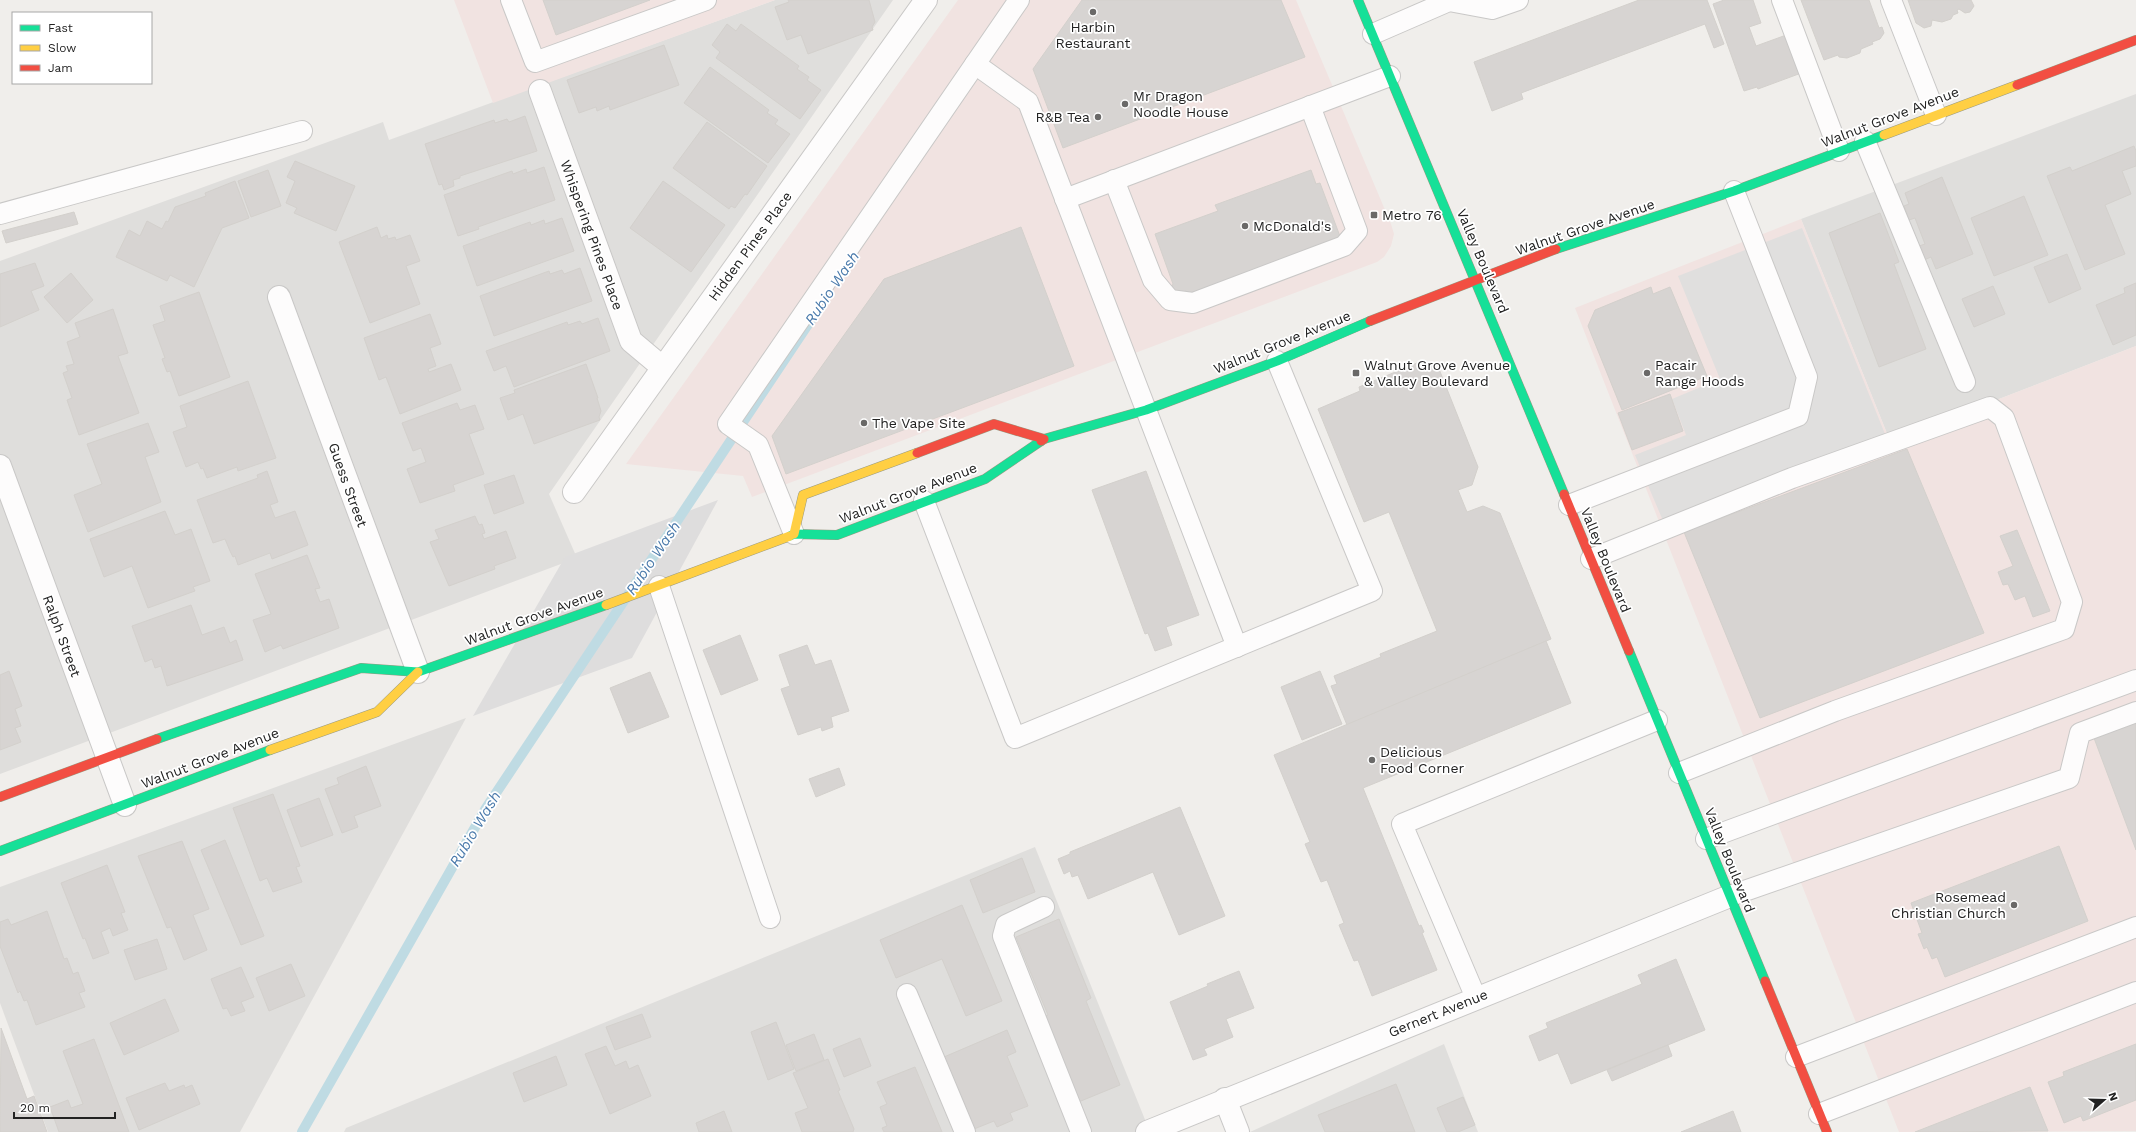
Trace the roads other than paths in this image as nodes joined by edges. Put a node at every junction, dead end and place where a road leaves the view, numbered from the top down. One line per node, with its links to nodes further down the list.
1 (511, 0): 2 (lane)
2 (706, 0)
3 (926, 0): 27 (street, Hidden Pines Place)
4 (1019, 0): 12 (lane)
5 (1358, 0): 10 (main road, Valley Boulevard)
6 (1518, 0): 9 (lane)
7 (1782, 0): 19 (lane)
8 (1891, 0): 16 (lane)
9 (1449, 1): 10 (lane)
10 (1373, 34): 13 (main road, Valley Boulevard)
11 (2136, 40): 16 (main road, Walnut Grove Avenue)
12 (975, 64): 22 (lane); 35 (lane)
13 (1390, 76): 15 (lane); 24 (main road, Valley Boulevard)
14 (540, 92): 27 (street, Whispering Pines Place)
15 (1310, 106): 20 (lane); 20 (lane)
16 (1936, 115): 18 (main road, Walnut Grove Avenue)
17 (302, 131): 23 (lane)
18 (1865, 141): 19 (main road, Walnut Grove Avenue); 28 (lane)
19 (1839, 151): 21 (main road, Walnut Grove Avenue)
20 (1114, 180): 22 (lane)
21 (1734, 191): 24 (main road, Walnut Grove Avenue); 34 (lane)
22 (1065, 199): 29 (lane)
23 (0, 214)
24 (1477, 281): 26 (main road, Walnut Grove Avenue); 34 (main road, Valley Boulevard)
25 (279, 297): 39 (street, Guess Street)
26 (1277, 361): 29 (main road, Walnut Grove Avenue); 38 (lane)
27 (662, 367): 32 (street, Hidden Pines Place)
28 (1965, 382)
29 (1146, 410): 30 (main road, Walnut Grove Avenue); 38 (lane)
30 (1044, 439): 33 (main road, Walnut Grove Avenue); 35 (main road)
31 (0, 466): 43 (street, Ralph Street)
32 (574, 492)
33 (924, 501): 35 (main road, Walnut Grove Avenue); 38 (lane)
34 (1569, 505): 36 (main road, Valley Boulevard)
35 (794, 534): 37 (main road, Walnut Grove Avenue)
36 (1591, 560): 42 (main road, Valley Boulevard); 44 (lane)
37 (667, 583): 39 (main road, Walnut Grove Avenue); 51 (lane)
38 (1237, 647)
39 (418, 672): 43 (main road, Walnut Grove Avenue); 46 (main road, Walnut Grove Avenue)
40 (2136, 680): 47 (lane)
41 (2136, 712): 49 (lane)
42 (1657, 720): 44 (main road, Valley Boulevard); 55 (lane)
43 (107, 756): 45 (main road, Walnut Grove Avenue); 46 (street, Ralph Street)
44 (1679, 773): 47 (main road, Valley Boulevard)
45 (0, 797)
46 (125, 805): 48 (main road, Walnut Grove Avenue)
47 (1706, 839): 49 (main road, Valley Boulevard)
48 (0, 851)
49 (1730, 896): 55 (street, Gernert Avenue); 56 (main road, Valley Boulevard)
50 (1044, 907): 60 (lane)
51 (770, 918)
52 (2136, 927): 56 (lane)
53 (2136, 992): 58 (lane)
54 (907, 994): 59 (lane)
55 (1476, 998): 57 (street, Gernert Avenue)
56 (1796, 1057): 58 (main road, Valley Boulevard)
57 (1225, 1099): 61 (street, Gernert Avenue); 62 (street)
58 (1819, 1114): 63 (main road, Valley Boulevard)
59 (965, 1132)
60 (1081, 1132)
61 (1147, 1132)
62 (1238, 1132)
63 (1827, 1132)

